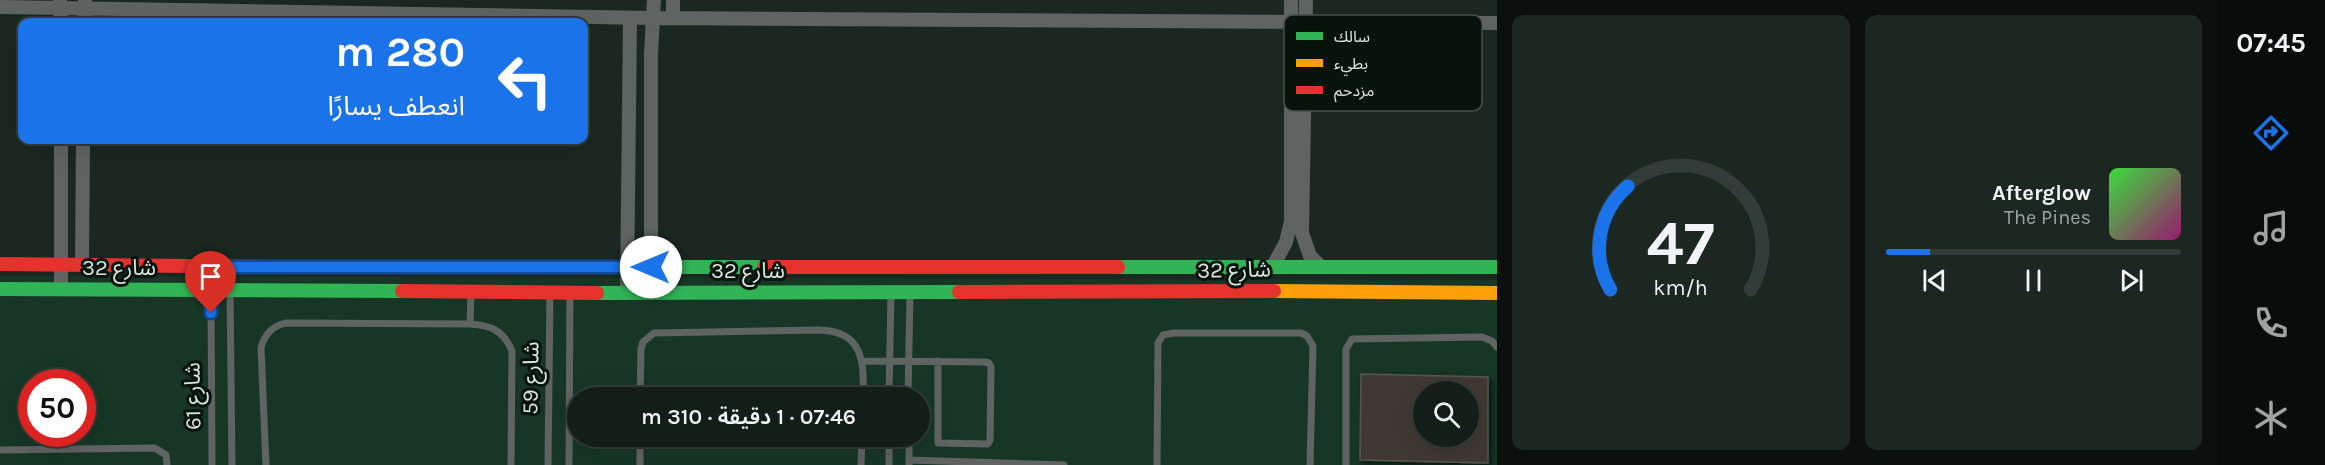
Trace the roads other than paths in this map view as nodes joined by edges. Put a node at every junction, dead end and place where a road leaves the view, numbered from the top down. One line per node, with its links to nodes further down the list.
1 (654, 0): 9 (street)
2 (673, 0): 10 (street)
3 (1306, 0): 7 (street)
4 (61, 4): 5 (street); 6 (street)
5 (85, 4): 8 (street)
6 (0, 7)
7 (1307, 15)
8 (630, 18): 9 (street); 27 (street)
9 (652, 18): 10 (street); 28 (street)
10 (673, 18): 11 (street)
11 (1284, 22)
12 (1482, 23): 13 (street)
13 (1497, 23)
14 (1291, 111): 23 (street)
15 (1305, 111): 24 (street)
16 (61, 144): 19 (street)
17 (83, 144): 20 (street)
18 (0, 264): 19 (main road, شارع 32)
19 (61, 265): 20 (main road, شارع 32); 31 (street)
20 (82, 265): 25 (main road, شارع 32)
21 (891, 266): 22 (main road, شارع 32); 28 (main road, شارع 32); 37 (main road)
22 (910, 266): 23 (main road, شارع 32); 38 (main road)
23 (1273, 266): 24 (main road, شارع 32)
24 (1320, 266): 29 (main road, شارع 32)
25 (211, 267): 26 (main road, شارع 32); 32 (main road)
26 (230, 267): 27 (main road, شارع 32); 33 (main road)
27 (627, 267): 28 (main road, شارع 32); 39 (street)
28 (651, 267): 40 (street)
29 (1497, 267)
30 (0, 289): 31 (main road, شارع 32)
31 (61, 289): 32 (main road, شارع 32)
32 (211, 290): 33 (main road, شارع 32); 60 (lane, شارع 61)
33 (230, 290): 34 (main road, شارع 32); 61 (lane, شارع 61)
34 (471, 291): 35 (main road, شارع 32); 42 (lane)
35 (550, 291): 36 (main road, شارع 32); 64 (lane, شارع 59)
36 (570, 291): 39 (main road, شارع 32); 65 (lane, شارع 59)
37 (891, 291): 38 (main road, شارع 32); 40 (main road, شارع 32); 45 (lane)
38 (910, 291): 41 (main road, شارع 32); 46 (lane)
39 (627, 292): 40 (main road, شارع 32)
40 (651, 292)
41 (1497, 293)
42 (470, 324): 62 (lane); 63 (lane)
43 (1497, 347): 72 (lane)
44 (863, 360): 45 (lane); 48 (lane); 49 (lane)
45 (890, 361): 46 (lane); 50 (lane)
46 (908, 361): 47 (lane); 51 (lane)
47 (938, 362): 47 (lane)
48 (640, 387)
49 (863, 387)
50 (890, 387)
51 (908, 387)
52 (640, 447): 66 (lane)
53 (861, 447): 67 (lane)
54 (889, 447): 68 (lane)
55 (909, 447): 57 (lane)
56 (0, 450): 59 (lane)
57 (909, 463): 58 (lane)
58 (1006, 464): 69 (lane)
59 (167, 465)
60 (212, 465)
61 (232, 465)
62 (266, 465)
63 (511, 465)
64 (548, 465)
65 (569, 465)
66 (640, 465)
67 (861, 465)
68 (889, 465)
69 (1064, 465)
70 (1157, 465): 71 (lane)
71 (1310, 465)
72 (1346, 465)

